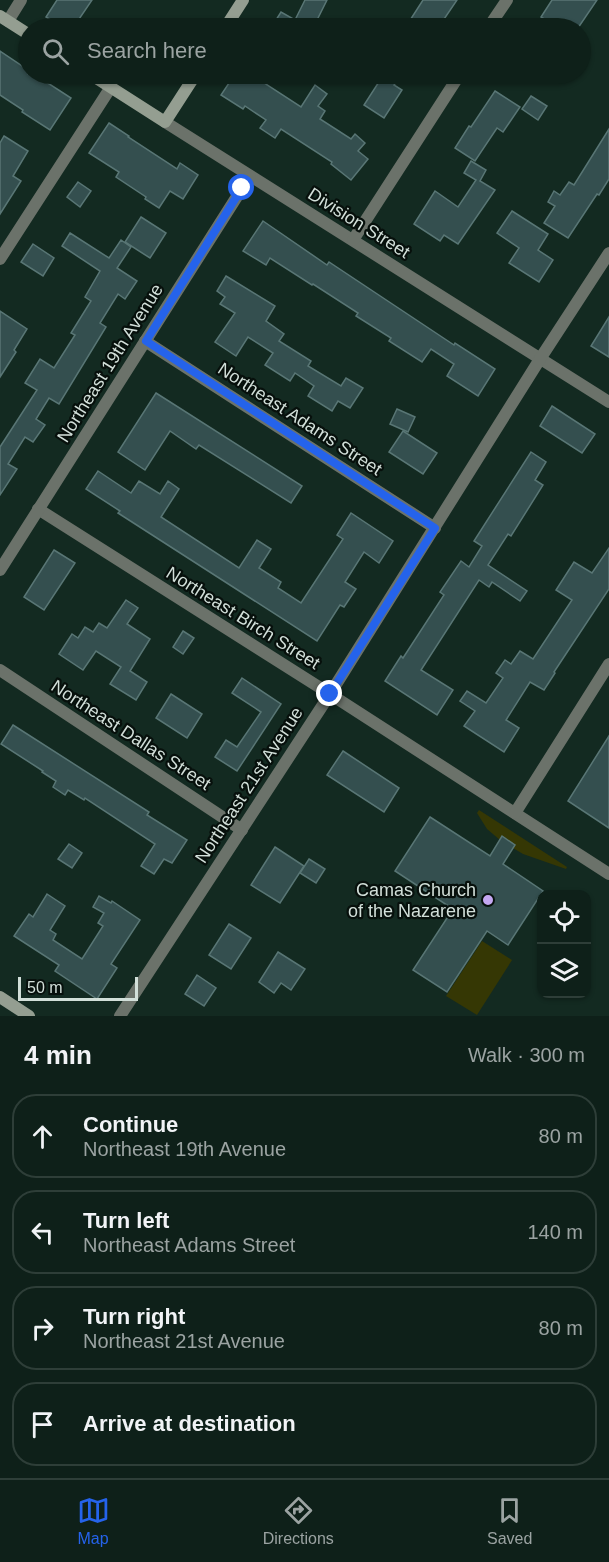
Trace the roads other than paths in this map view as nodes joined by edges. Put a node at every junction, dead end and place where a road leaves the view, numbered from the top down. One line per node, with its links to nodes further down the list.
1 (21, 0): 6 (street)
2 (243, 0): 4 (street)
3 (507, 0): 5 (street)
4 (231, 18)
5 (495, 18)
6 (4, 19): 7 (street)
7 (18, 28)
8 (106, 84): 11 (street, Division Street)
9 (190, 84): 12 (street)
10 (454, 84): 14 (street)
11 (111, 87): 12 (street, Division Street); 16 (street)
12 (165, 122): 13 (street, Division Street)
13 (250, 176): 14 (street, Division Street); 17 (street, Northeast 19th Avenue)
14 (353, 240): 18 (street, Division Street)
15 (609, 253): 18 (street, Northeast 21st Avenue)
16 (0, 259)
17 (146, 341): 20 (street, Northeast 19th Avenue); 21 (street, Northeast Adams Street)
18 (540, 359): 19 (street, Division Street); 21 (street, Northeast 21st Avenue)
19 (609, 402)
20 (38, 510): 22 (street, Northeast 19th Avenue); 25 (street, Northeast Birch Street)
21 (435, 528): 25 (street, Northeast 21st Avenue)
22 (0, 570)
23 (609, 664): 26 (street)
24 (0, 670): 27 (street, Northeast Dallas Street)
25 (330, 694): 26 (street, Northeast Birch Street); 27 (street, Northeast 21st Avenue)
26 (515, 813): 28 (street, Northeast Birch Street)
27 (242, 830): 31 (street, Northeast 21st Avenue)
28 (609, 874)
29 (0, 997): 30 (street)
30 (29, 1016)
31 (120, 1016)

